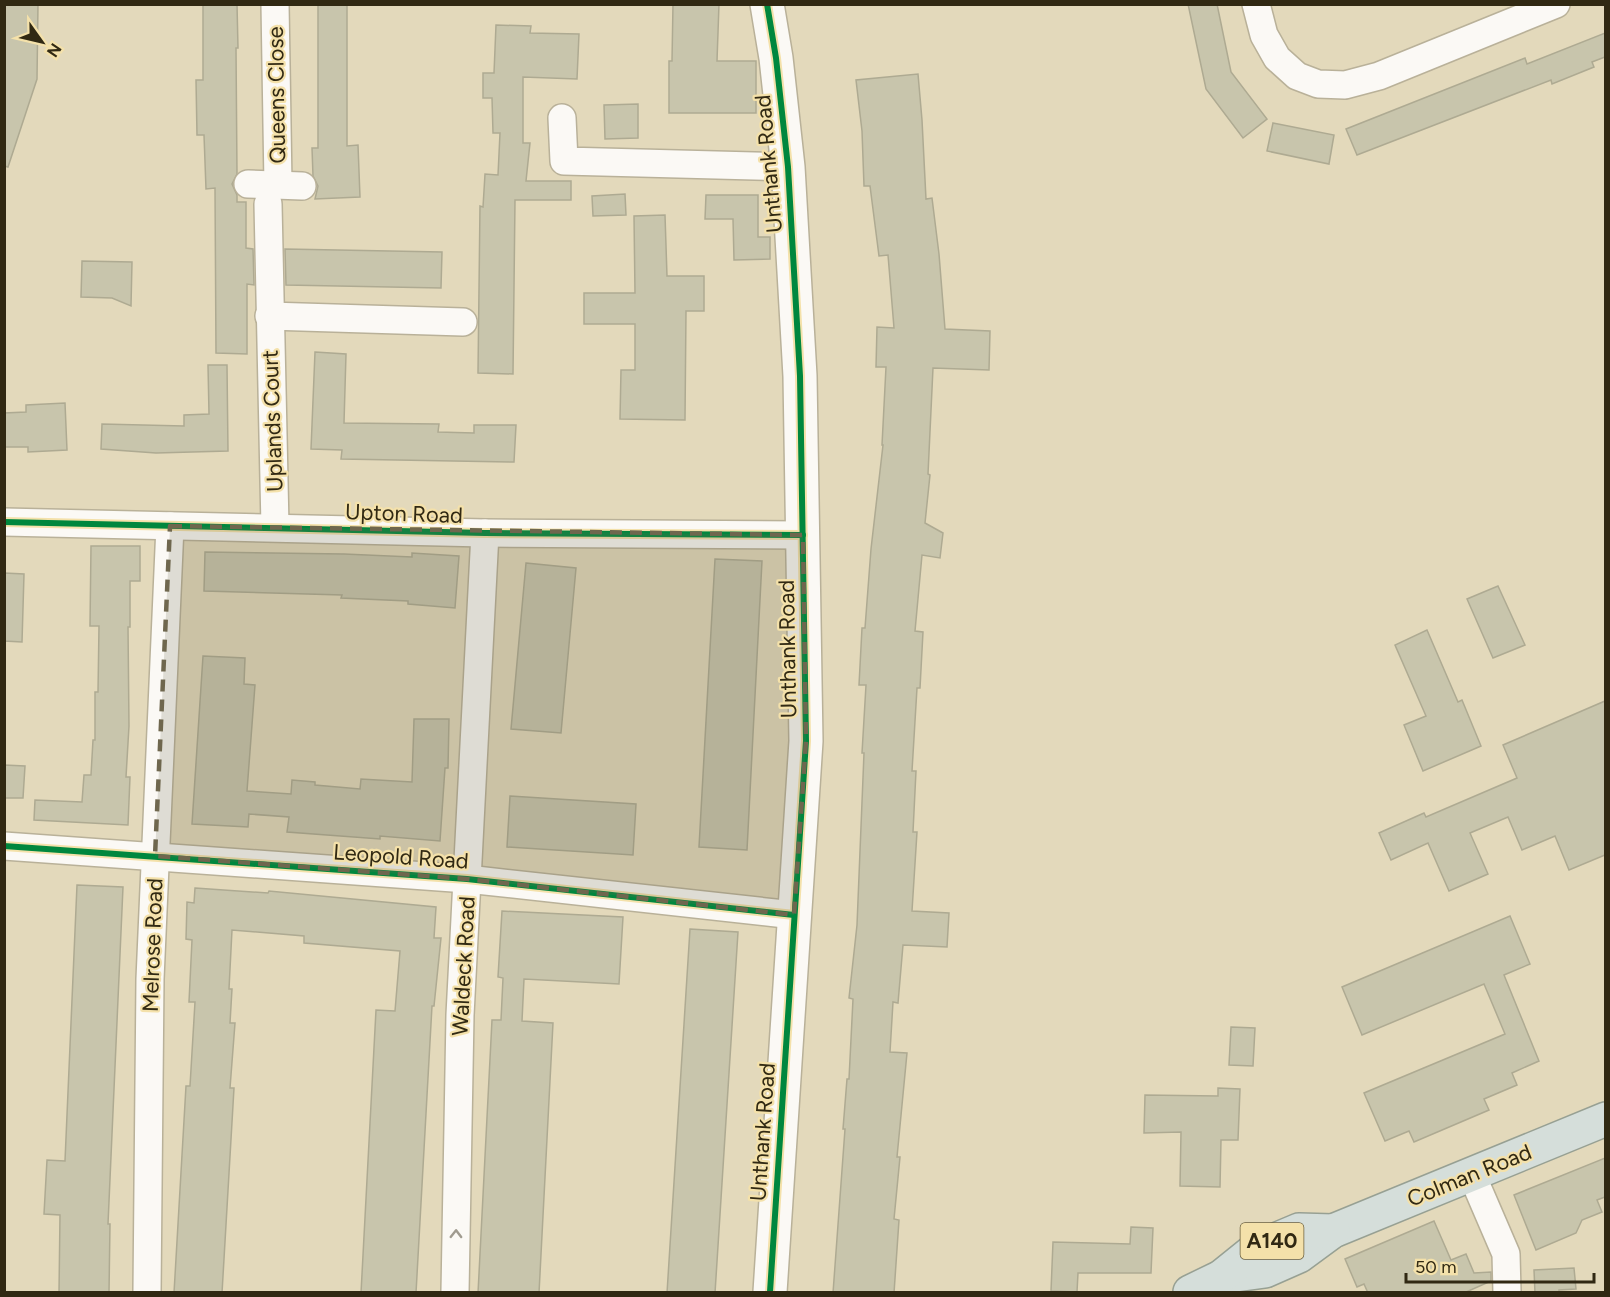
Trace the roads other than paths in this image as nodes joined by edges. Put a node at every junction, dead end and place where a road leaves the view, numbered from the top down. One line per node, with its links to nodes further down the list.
1 (275, 4): 8 (street, Queens Close)
2 (767, 4): 6 (street, Unthank Road)
3 (1256, 4): 4 (street)
4 (1556, 4)
5 (562, 117): 6 (street)
6 (788, 167): 15 (street, Unthank Road)
7 (248, 184): 8 (street, Queens Close)
8 (283, 192): 9 (street, Uplands Court)
9 (269, 316): 10 (street, Uplands Court); 13 (street, Uplands Court)
10 (463, 322)
11 (4, 522): 12 (street, Upton Road)
12 (170, 526): 13 (street, Upton Road); 17 (street, Melrose Road)
13 (275, 527): 14 (street, Upton Road)
14 (485, 533): 15 (street, Upton Road); 18 (street, Waldeck Road)
15 (803, 535): 19 (street, Unthank Road)
16 (4, 846): 17 (street, Leopold Road)
17 (155, 856): 18 (street, Leopold Road); 23 (street, Melrose Road)
18 (467, 879): 19 (street, Leopold Road); 24 (street, Waldeck Road, one-way to 18)
19 (794, 915): 25 (street, Unthank Road)
20 (1605, 1119): 21 (highway, Colman Road / A140)
21 (1472, 1174): 22 (highway, Colman Road / A140); 26 (street)
22 (1210, 1286)
23 (147, 1293)
24 (454, 1293)
25 (770, 1293)
26 (1507, 1293)

